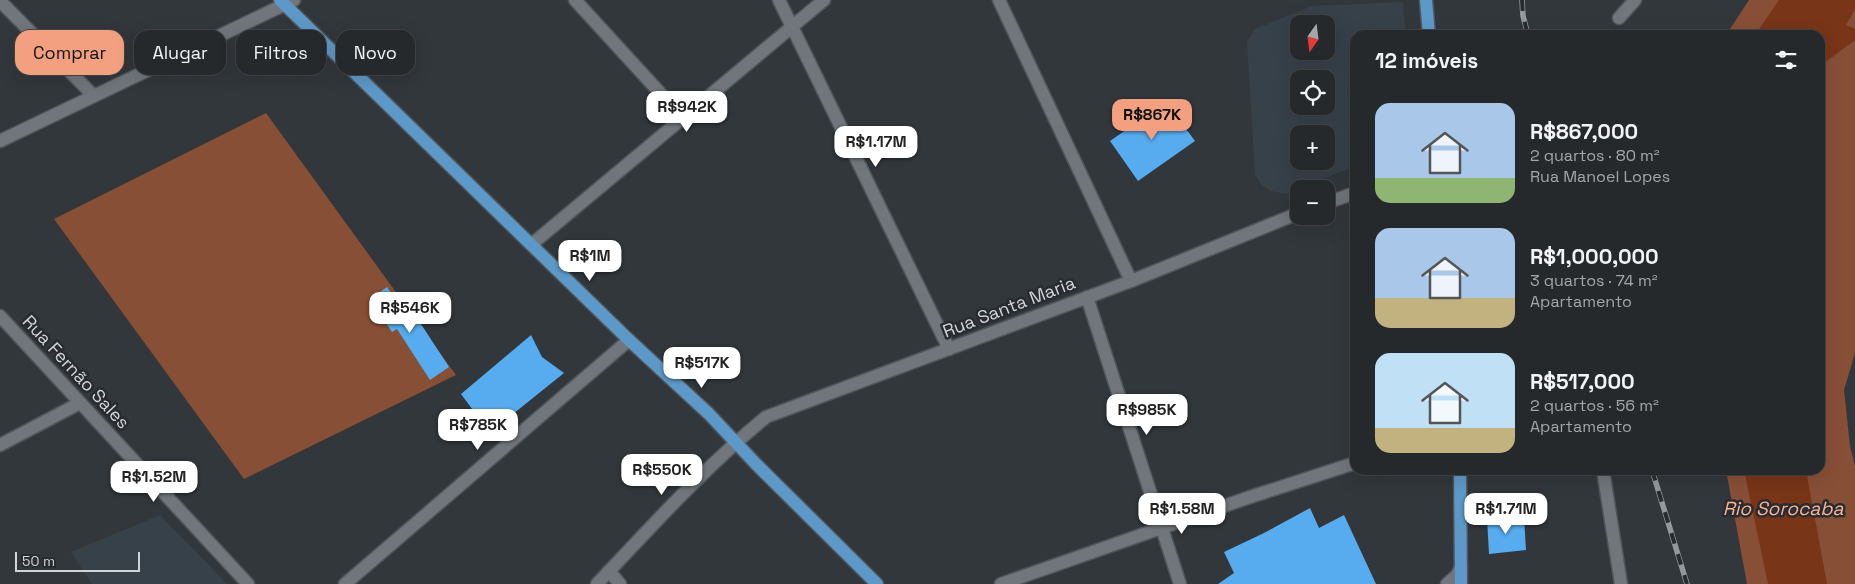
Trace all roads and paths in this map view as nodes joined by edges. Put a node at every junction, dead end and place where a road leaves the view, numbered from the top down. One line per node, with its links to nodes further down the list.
1 (575, 0): 13 (street)
2 (779, 0): 10 (street)
3 (824, 0): 10 (street)
4 (999, 0): 19 (street)
5 (1426, 0): 11 (main road)
6 (1635, 0): 9 (street)
7 (0, 1): 12 (street)
8 (286, 2): 12 (street); 18 (main road)
9 (1619, 18)
10 (792, 27): 13 (street); 23 (street)
11 (1429, 30)
12 (94, 95): 14 (street)
13 (683, 118): 18 (street)
14 (0, 141)
15 (1350, 194): 16 (street)
16 (1335, 200)
17 (1290, 218): 19 (street, Rua Santa Maria)
18 (532, 244): 22 (main road)
19 (1131, 281): 20 (street, Rua Santa Maria)
20 (1087, 297): 23 (street, Rua Santa Maria); 30 (street)
21 (0, 316): 24 (street, Rua Fernão Sales)
22 (629, 340): 25 (main road); 34 (street)
23 (949, 348): 25 (street, Rua Santa Maria)
24 (80, 403): 26 (street); 33 (street, Rua Fernão Sales)
25 (736, 442): 32 (street, Rua Santa Maria); 37 (main road)
26 (0, 445)
27 (1350, 465): 30 (street)
28 (1460, 475): 31 (main road)
29 (1604, 475): 42 (street)
30 (1162, 528): 38 (street); 39 (street)
31 (1461, 568): 40 (street); 41 (main road)
32 (609, 571): 35 (street, Rua Santa Maria); 36 (street)
33 (248, 584)
34 (346, 584)
35 (597, 584)
36 (620, 584)
37 (877, 584)
38 (1001, 584)
39 (1180, 584)
40 (1447, 584)
41 (1461, 584)
42 (1621, 584)

